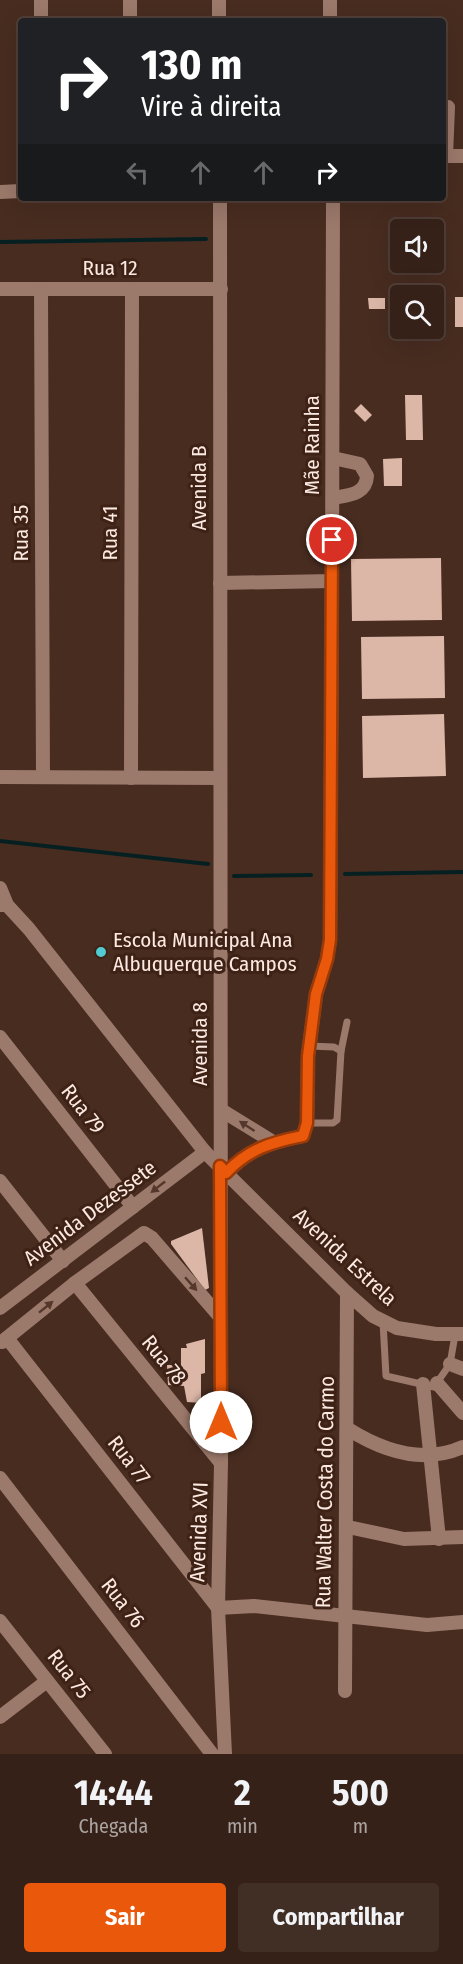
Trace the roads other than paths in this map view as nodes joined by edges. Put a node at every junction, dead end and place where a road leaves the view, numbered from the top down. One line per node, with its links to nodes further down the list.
1 (41, 0): 5 (street)
2 (130, 0): 6 (street)
3 (219, 0): 7 (street)
4 (330, 0): 8 (street)
5 (41, 18)
6 (130, 18)
7 (219, 18)
8 (330, 18)
9 (463, 106): 10 (street)
10 (446, 107)
11 (446, 156): 12 (street)
12 (463, 156)
13 (18, 191): 14 (street)
14 (0, 192)
15 (220, 201): 20 (street, Avenida B)
16 (333, 201): 21 (street, Mãe Rainha)
17 (0, 289): 18 (street, Rua 12)
18 (41, 289): 19 (street, Rua 12); 26 (street, Rua 35)
19 (132, 289): 20 (street, Rua 12); 27 (street, Rua 41)
20 (220, 289): 24 (street, Avenida B)
21 (333, 458): 22 (street, Mãe Rainha); 22 (street)
22 (333, 498): 23 (street, Mãe Rainha)
23 (332, 581): 24 (street); 33 (street, Mãe Rainha)
24 (220, 583): 28 (street, Avenida B)
25 (0, 777): 26 (street)
26 (43, 777): 27 (street)
27 (131, 778): 28 (street)
28 (220, 778): 35 (street, Avenida 8)
29 (0, 888): 30 (street, Avenida Estrela)
30 (4, 905): 38 (street, Avenida Estrela)
31 (347, 1022): 34 (lane)
32 (0, 1037): 41 (street, Rua 79)
33 (309, 1046): 34 (lane); 36 (street, Mãe Rainha)
34 (341, 1051): 36 (lane)
35 (221, 1110): 37 (street, one-way to 35); 39 (street, Avenida 8)
36 (307, 1123): 37 (street)
37 (273, 1142): 39 (street)
38 (205, 1152): 39 (street, Avenida Estrela); 41 (street, Avenida Dezessete, one-way to 41)
39 (224, 1169): 44 (street, Avenida Estrela); 46 (street, Avenida XVI)
40 (0, 1181): 42 (street)
41 (133, 1207): 42 (street, Avenida Dezessete)
42 (63, 1260): 45 (street, Avenida Dezessete)
43 (75, 1283): 46 (street, one-way to 46); 49 (street, one-way to 43); 56 (street, Rua 78)
44 (347, 1293): 47 (street, Avenida Estrela); 53 (street, Rua Walter Costa do Carmo)
45 (0, 1308)
46 (221, 1318): 56 (street, Avenida XVI)
47 (383, 1322): 48 (street, Avenida Estrela); 51 (lane)
48 (459, 1335): 50 (lane)
49 (4, 1341): 61 (street, Rua 77)
50 (457, 1366): 51 (lane)
51 (430, 1384): 52 (street); 55 (street)
52 (463, 1413)
53 (348, 1429): 55 (street); 58 (street, Rua Walter Costa do Carmo)
54 (463, 1447): 55 (street)
55 (430, 1456): 60 (street)
56 (221, 1463): 61 (street, Avenida XVI)
57 (0, 1478): 69 (street, Rua 76)
58 (348, 1527): 60 (street); 62 (street, Rua Walter Costa do Carmo)
59 (463, 1537): 60 (street)
60 (439, 1539)
61 (218, 1608): 62 (street); 70 (street, Avenida XVI)
62 (344, 1614): 64 (street); 66 (street, Rua Walter Costa do Carmo)
63 (0, 1621): 65 (street, Rua 75)
64 (463, 1622)
65 (47, 1681): 67 (street); 68 (street, Rua 75)
66 (345, 1691)
67 (0, 1717)
68 (105, 1754)
69 (212, 1754)
70 (225, 1754)

